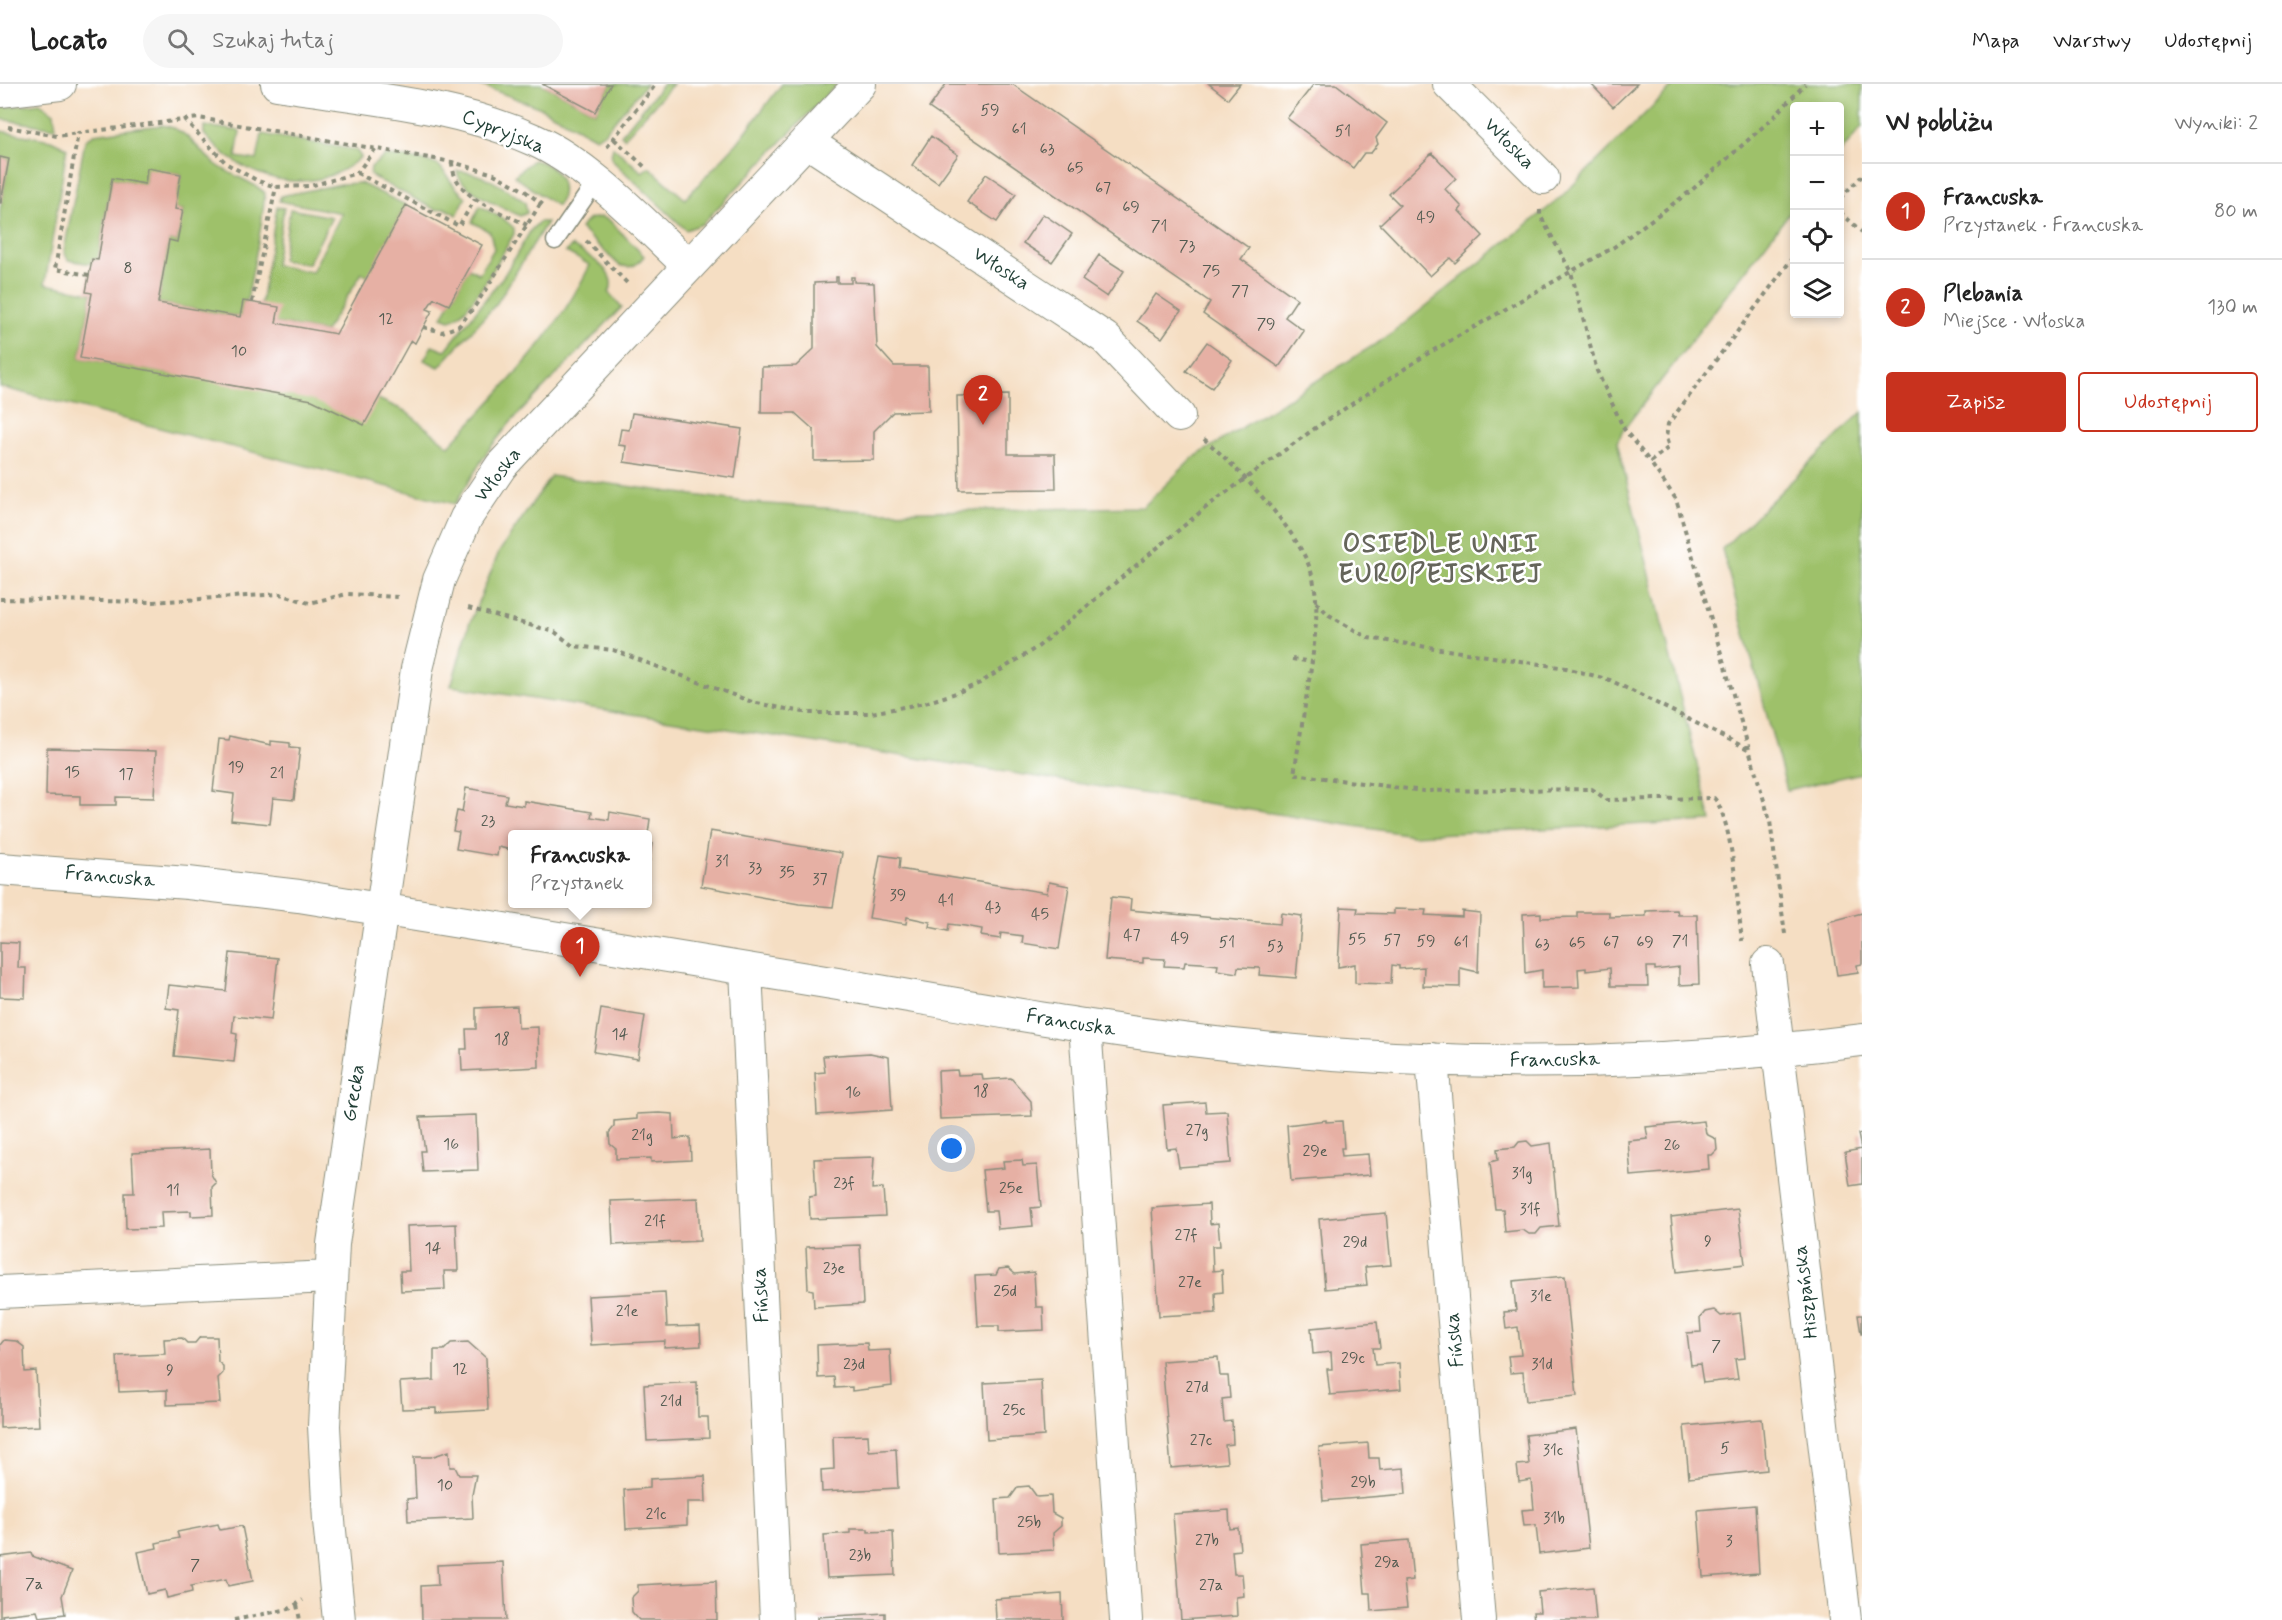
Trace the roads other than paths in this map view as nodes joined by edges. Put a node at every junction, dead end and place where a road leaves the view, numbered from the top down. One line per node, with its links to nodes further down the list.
1 (60, 84): 5 (street)
2 (277, 84): 8 (street, Cypryjska)
3 (860, 84): 6 (street, Włoska)
4 (1449, 84): 7 (street, Włoska)
5 (0, 91)
6 (806, 141): 10 (street, Włoska); 11 (street, Włoska)
7 (1543, 178)
8 (597, 180): 9 (lane); 10 (street, Cypryjska)
9 (555, 242)
10 (689, 266): 13 (street, Włoska)
11 (1179, 416)
12 (0, 869): 13 (street, Francuska)
13 (382, 908): 15 (street, Francuska); 20 (street, Grecka)
14 (1766, 953): 18 (street, Hiszpańska)
15 (746, 969): 16 (street, Francuska); 23 (street, Fińska)
16 (1085, 1025): 19 (street, Francuska); 24 (street)
17 (1862, 1040): 18 (street, Francuska)
18 (1777, 1049): 19 (street, Francuska); 26 (street, Hiszpańska)
19 (1432, 1059): 25 (street, Fińska)
20 (330, 1278): 21 (street); 22 (street, Grecka)
21 (0, 1292)
22 (339, 1620)
23 (776, 1620)
24 (1126, 1620)
25 (1479, 1620)
26 (1845, 1620)

